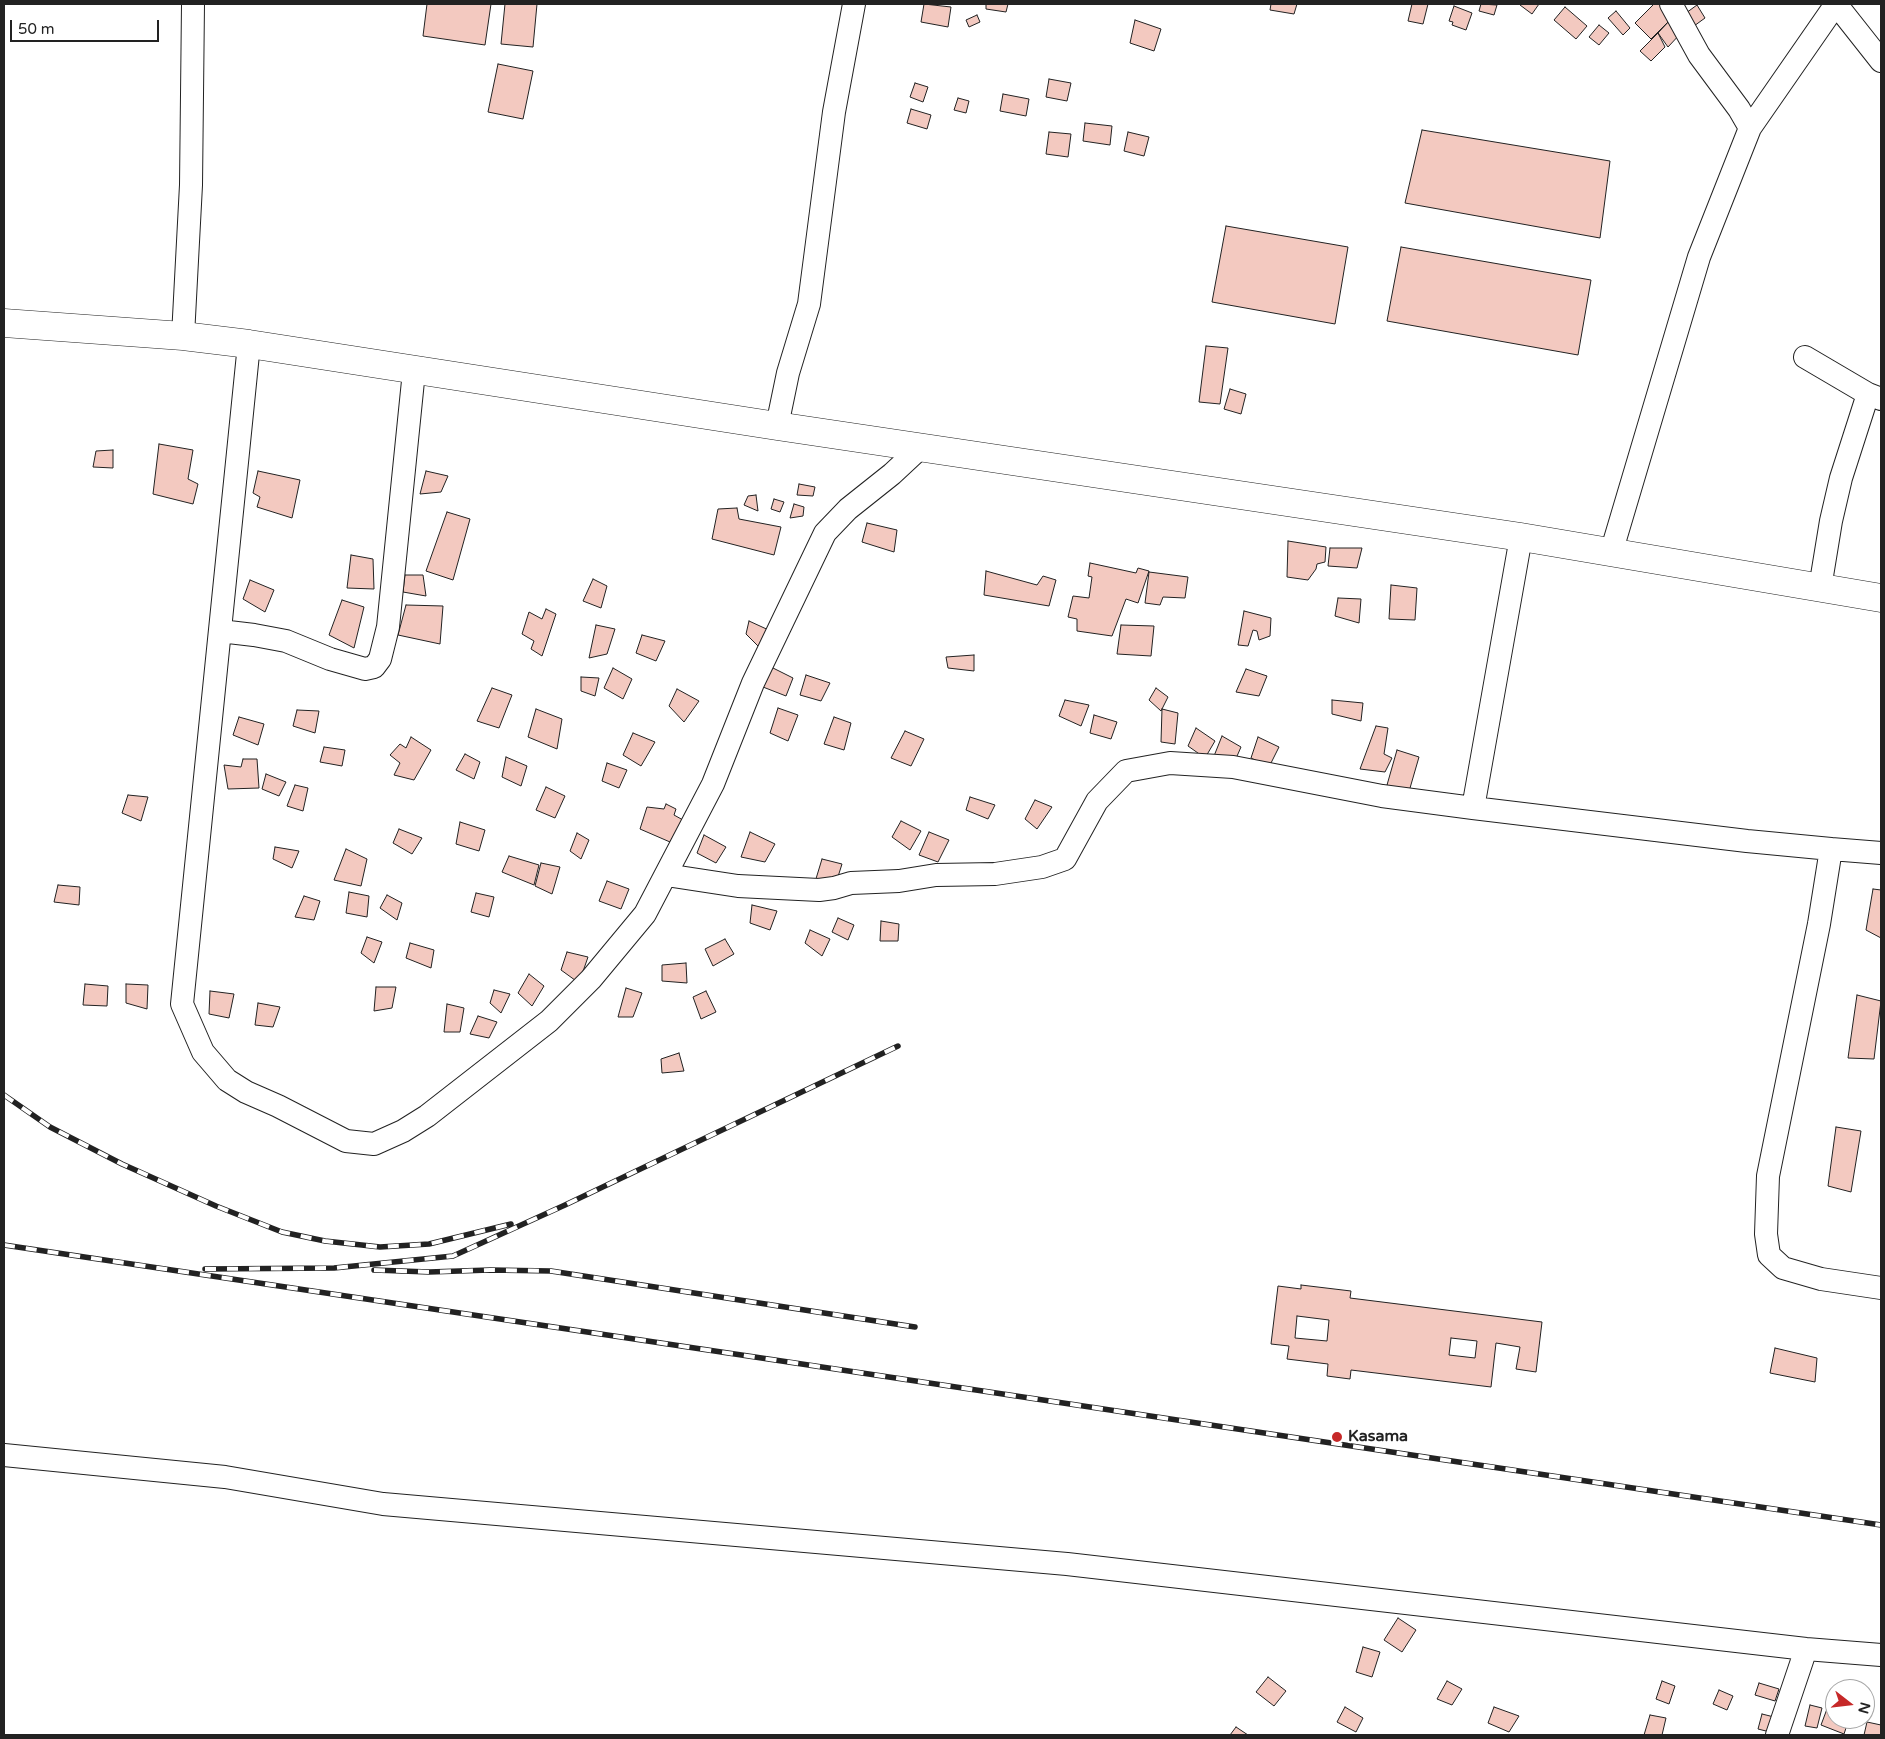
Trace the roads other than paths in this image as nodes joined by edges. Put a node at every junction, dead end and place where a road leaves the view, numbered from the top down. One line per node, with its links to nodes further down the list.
1 (193, 4): 8 (street)
2 (854, 4): 13 (street)
3 (1671, 4): 6 (street)
4 (1836, 4): 5 (street); 6 (street)
5 (1881, 61)
6 (1750, 128): 16 (street)
7 (4, 323): 8 (main road)
8 (183, 336): 9 (main road)
9 (250, 344): 11 (main road); 19 (street)
10 (1805, 357): 12 (street)
11 (414, 371): 13 (main road); 19 (street)
12 (1874, 396): 17 (street)
13 (777, 426): 14 (main road)
14 (921, 447): 15 (main road); 23 (street)
15 (1521, 538): 16 (main road); 20 (street)
16 (1611, 553): 17 (main road)
17 (1820, 588): 18 (main road)
18 (1881, 598)
19 (220, 632): 23 (street)
20 (1473, 808): 21 (street); 23 (street)
21 (1831, 849): 22 (street); 24 (street)
22 (1881, 853)
23 (666, 875)
24 (1881, 1288)
25 (4, 1455): 26 (street)
26 (1806, 1649): 27 (street); 28 (street)
27 (1881, 1655)
28 (1777, 1735)

